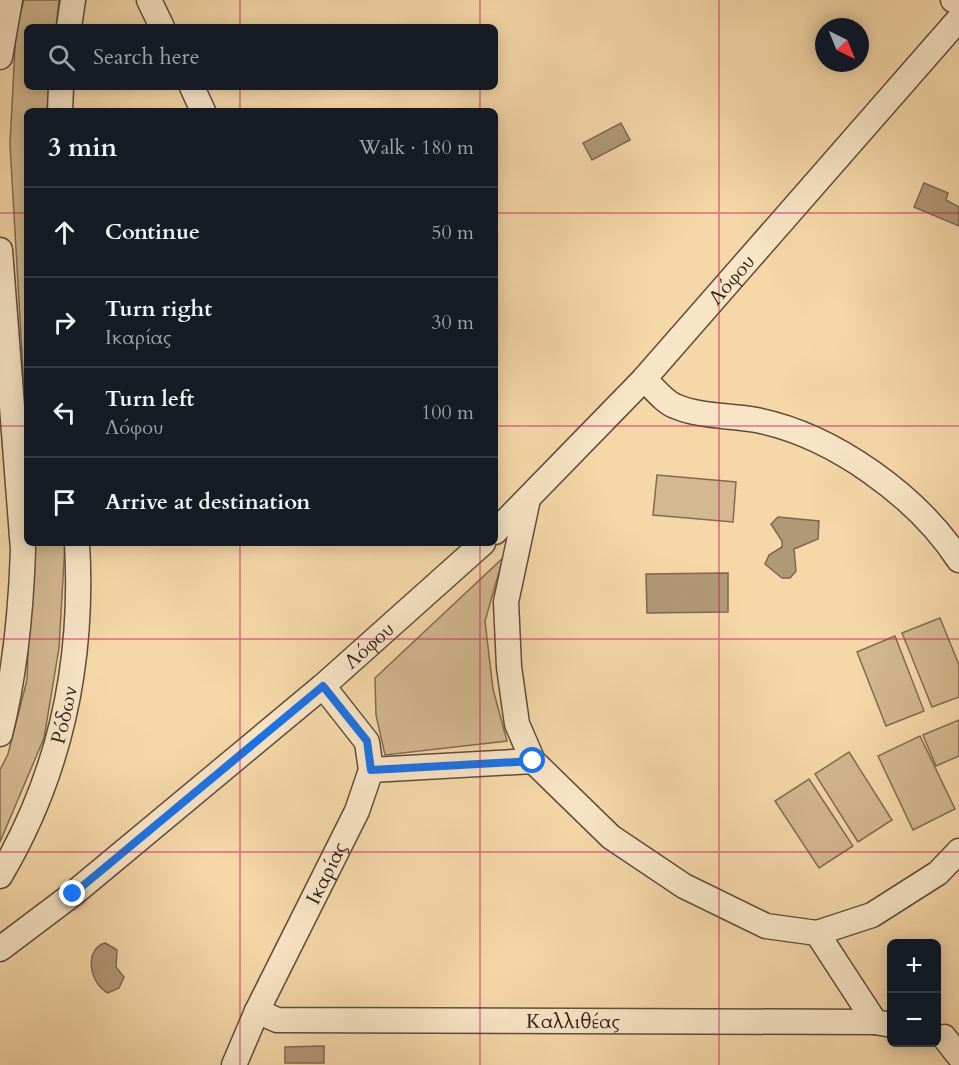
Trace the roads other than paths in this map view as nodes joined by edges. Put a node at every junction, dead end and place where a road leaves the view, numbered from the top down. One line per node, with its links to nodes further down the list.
1 (10, 0): 9 (street)
2 (73, 0): 7 (street)
3 (148, 0): 8 (street)
4 (953, 0): 5 (street)
5 (959, 1)
6 (959, 19): 15 (street, Λόφου)
7 (69, 24)
8 (160, 24)
9 (0, 48)
10 (61, 90): 12 (street)
11 (194, 90): 13 (street)
12 (60, 108)
13 (202, 108)
14 (0, 250): 22 (street)
15 (644, 379): 16 (street, Λόφου); 20 (street)
16 (528, 500): 17 (street, Λόφου); 23 (street)
17 (498, 529)
18 (77, 546): 26 (street, Ρόδων)
19 (479, 546): 21 (street, Λόφου)
20 (959, 560)
21 (323, 686): 24 (street, Ικαρίας); 28 (street, Λόφου)
22 (0, 734)
23 (533, 761): 24 (street); 27 (street)
24 (371, 770): 29 (street, Ικαρίας)
25 (959, 851): 27 (street)
26 (0, 876)
27 (817, 933): 30 (street)
28 (0, 949)
29 (257, 1011): 30 (street, Καλλιθέας); 31 (street, Ικαρίας)
30 (883, 1024)
31 (234, 1065)

